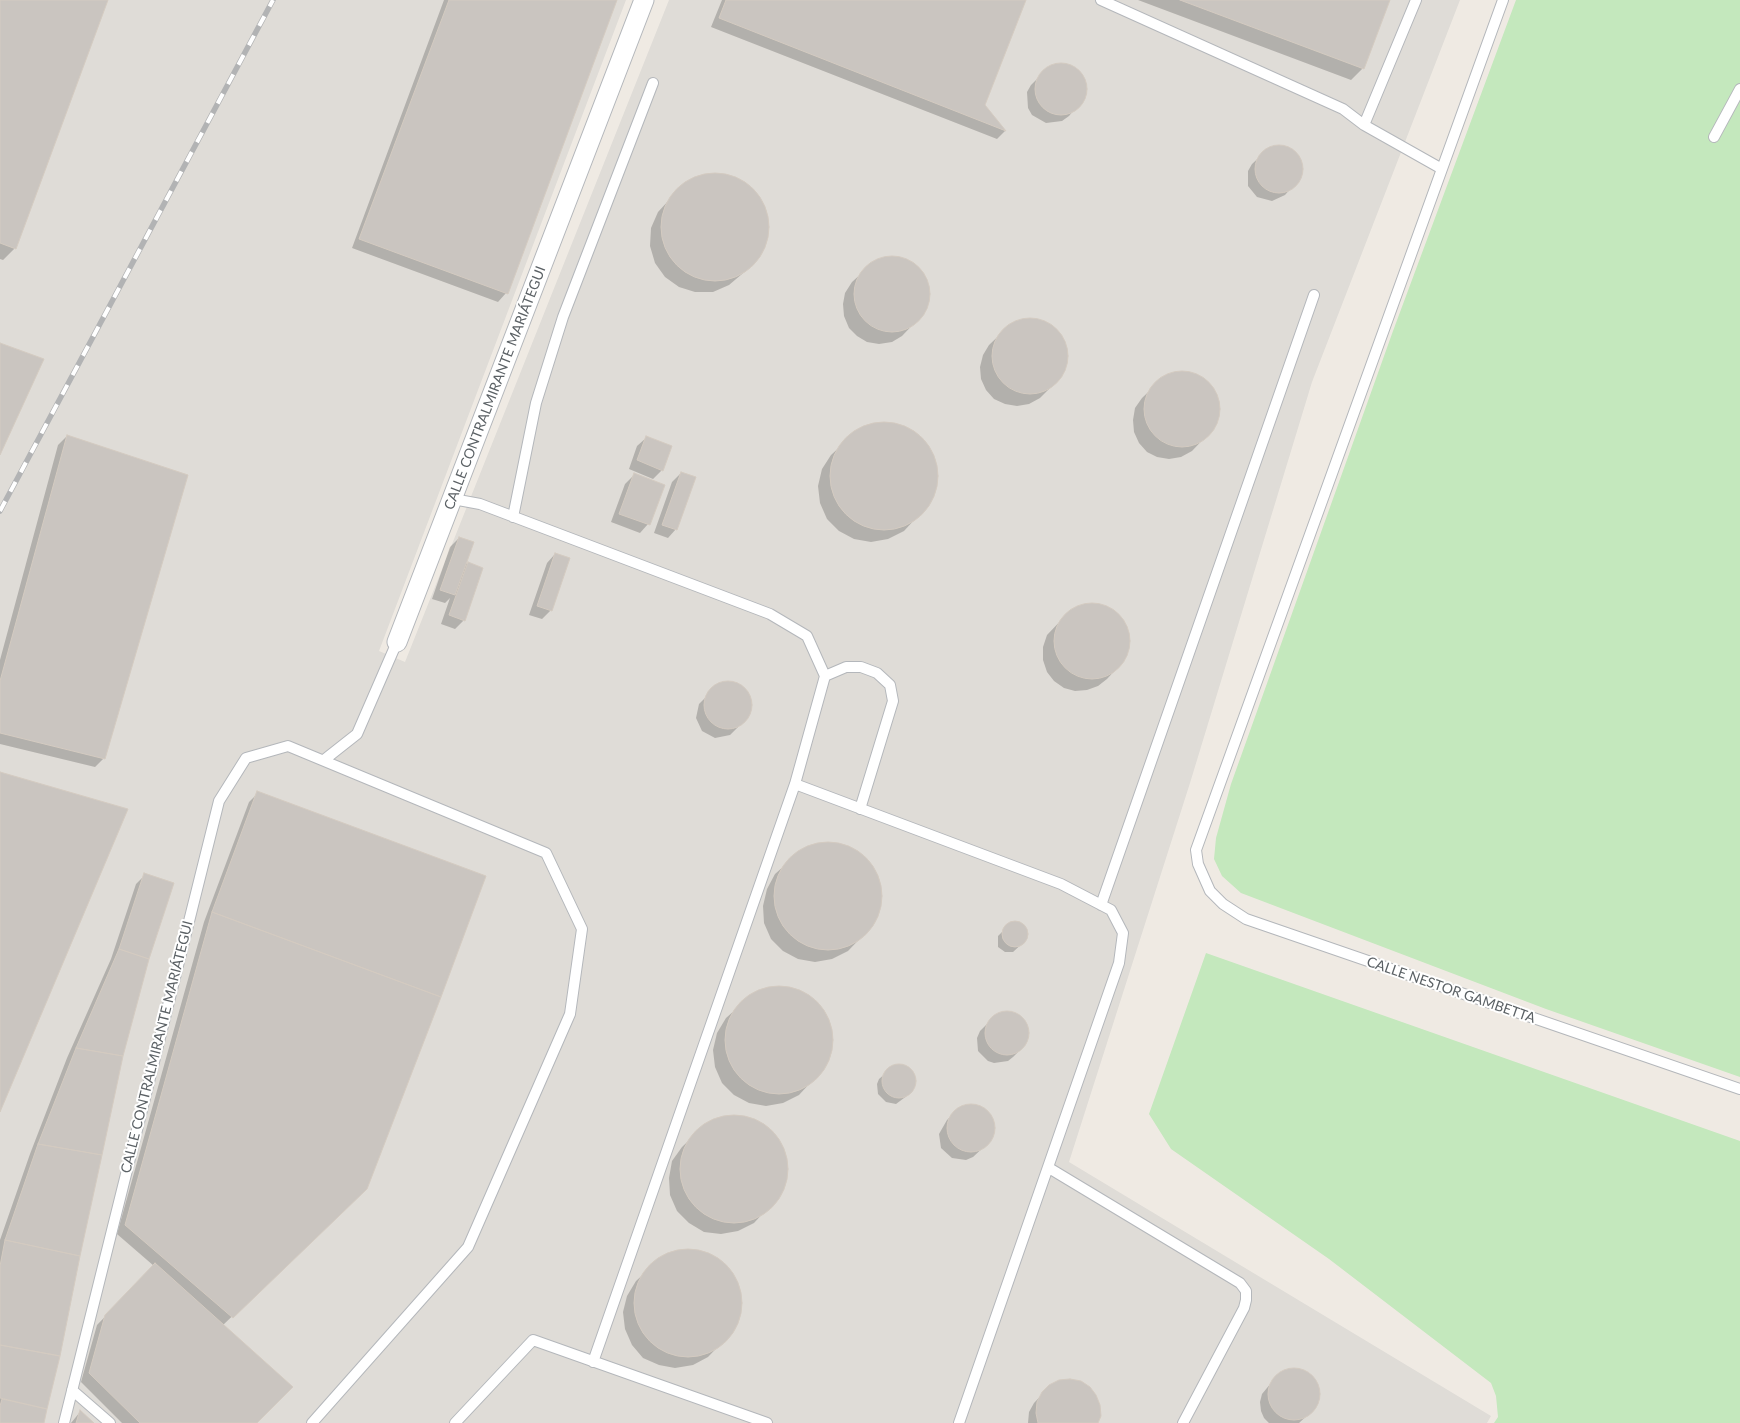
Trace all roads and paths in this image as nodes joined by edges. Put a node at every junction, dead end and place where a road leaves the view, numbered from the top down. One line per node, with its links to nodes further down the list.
1 (644, 0): 11 (street, CALLE CONTRALMIRANTE MARIÁTEGUI)
2 (1101, 0): 7 (lane)
3 (1416, 0): 7 (lane)
4 (1503, 0): 9 (lane)
5 (653, 83): 12 (lane)
6 (1740, 89): 8 (lane)
7 (1364, 125): 9 (lane)
8 (1714, 137)
9 (1442, 169): 19 (lane, CALLE NESTOR GAMBETTA)
10 (1314, 295): 18 (lane)
11 (453, 499): 12 (lane); 13 (street, CALLE CONTRALMIRANTE MARIÁTEGUI)
12 (513, 517): 14 (lane)
13 (397, 642): 15 (lane, CALLE CONTRALMIRANTE MARIÁTEGUI)
14 (824, 676): 16 (lane); 17 (lane)
15 (324, 760): 22 (lane, CALLE CONTRALMIRANTE MARIÁTEGUI); 25 (lane, CALLE CONTRALMIRANTE MARIÁTEGUI)
16 (795, 784): 17 (lane); 21 (lane)
17 (860, 809): 18 (lane)
18 (1101, 905): 20 (lane)
19 (1740, 1089)
20 (1049, 1168): 28 (lane); 29 (lane)
21 (593, 1362): 26 (lane); 27 (lane)
22 (72, 1390): 23 (lane, CALLE CONTRALMIRANTE MARIÁTEGUI); 24 (lane)
23 (64, 1423)
24 (110, 1423)
25 (312, 1423)
26 (456, 1423)
27 (767, 1423)
28 (959, 1423)
29 (1183, 1423)

